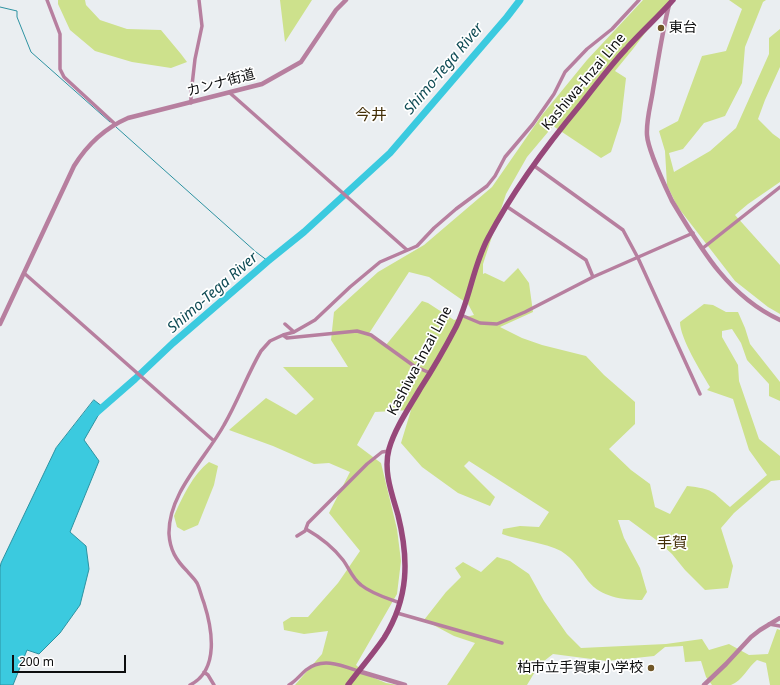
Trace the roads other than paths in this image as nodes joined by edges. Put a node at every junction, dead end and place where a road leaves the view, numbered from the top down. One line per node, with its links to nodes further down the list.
1 (47, 0): 9 (street)
2 (199, 0): 8 (street)
3 (346, 0): 7 (street, カンナ街道)
4 (640, 0): 15 (street)
5 (673, 0): 6 (main road, Kashiwa-Inzai Line)
6 (669, 5): 10 (main road, Kashiwa-Inzai Line); 13 (street)
7 (230, 93): 8 (street, カンナ街道); 15 (street)
8 (191, 103): 9 (street, カンナ街道)
9 (114, 125): 17 (street, カンナ街道)
10 (533, 165): 12 (main road, Kashiwa-Inzai Line); 16 (street)
11 (780, 187): 14 (street)
12 (506, 206): 18 (street); 19 (main road, Kashiwa-Inzai Line)
13 (693, 233): 14 (street); 16 (street)
14 (703, 248): 20 (street)
15 (407, 250): 23 (street)
16 (638, 258): 18 (street); 26 (street)
17 (24, 273): 21 (street, カンナ街道); 27 (street)
18 (593, 277): 19 (street)
19 (461, 315): 25 (main road, Kashiwa-Inzai Line)
20 (780, 320)
21 (0, 324)
22 (285, 324): 23 (street)
23 (294, 332): 24 (street)
24 (283, 335): 25 (street); 27 (street)
25 (430, 373): 28 (main road, Kashiwa-Inzai Line)
26 (700, 394)
27 (214, 441): 38 (street)
28 (389, 451): 29 (street); 31 (main road, Kashiwa-Inzai Line)
29 (306, 529): 30 (street); 31 (street)
30 (296, 536)
31 (400, 603): 32 (main road, Kashiwa-Inzai Line)
32 (397, 613): 36 (street); 37 (main road, Kashiwa-Inzai Line)
33 (780, 618): 34 (street)
34 (769, 624): 35 (street); 44 (street)
35 (780, 626)
36 (502, 644)
37 (358, 671): 41 (street); 42 (main road, Kashiwa-Inzai Line); 43 (street)
38 (204, 672): 39 (street); 40 (street)
39 (190, 685)
40 (214, 685)
41 (289, 685)
42 (348, 685)
43 (405, 685)
44 (704, 685)

